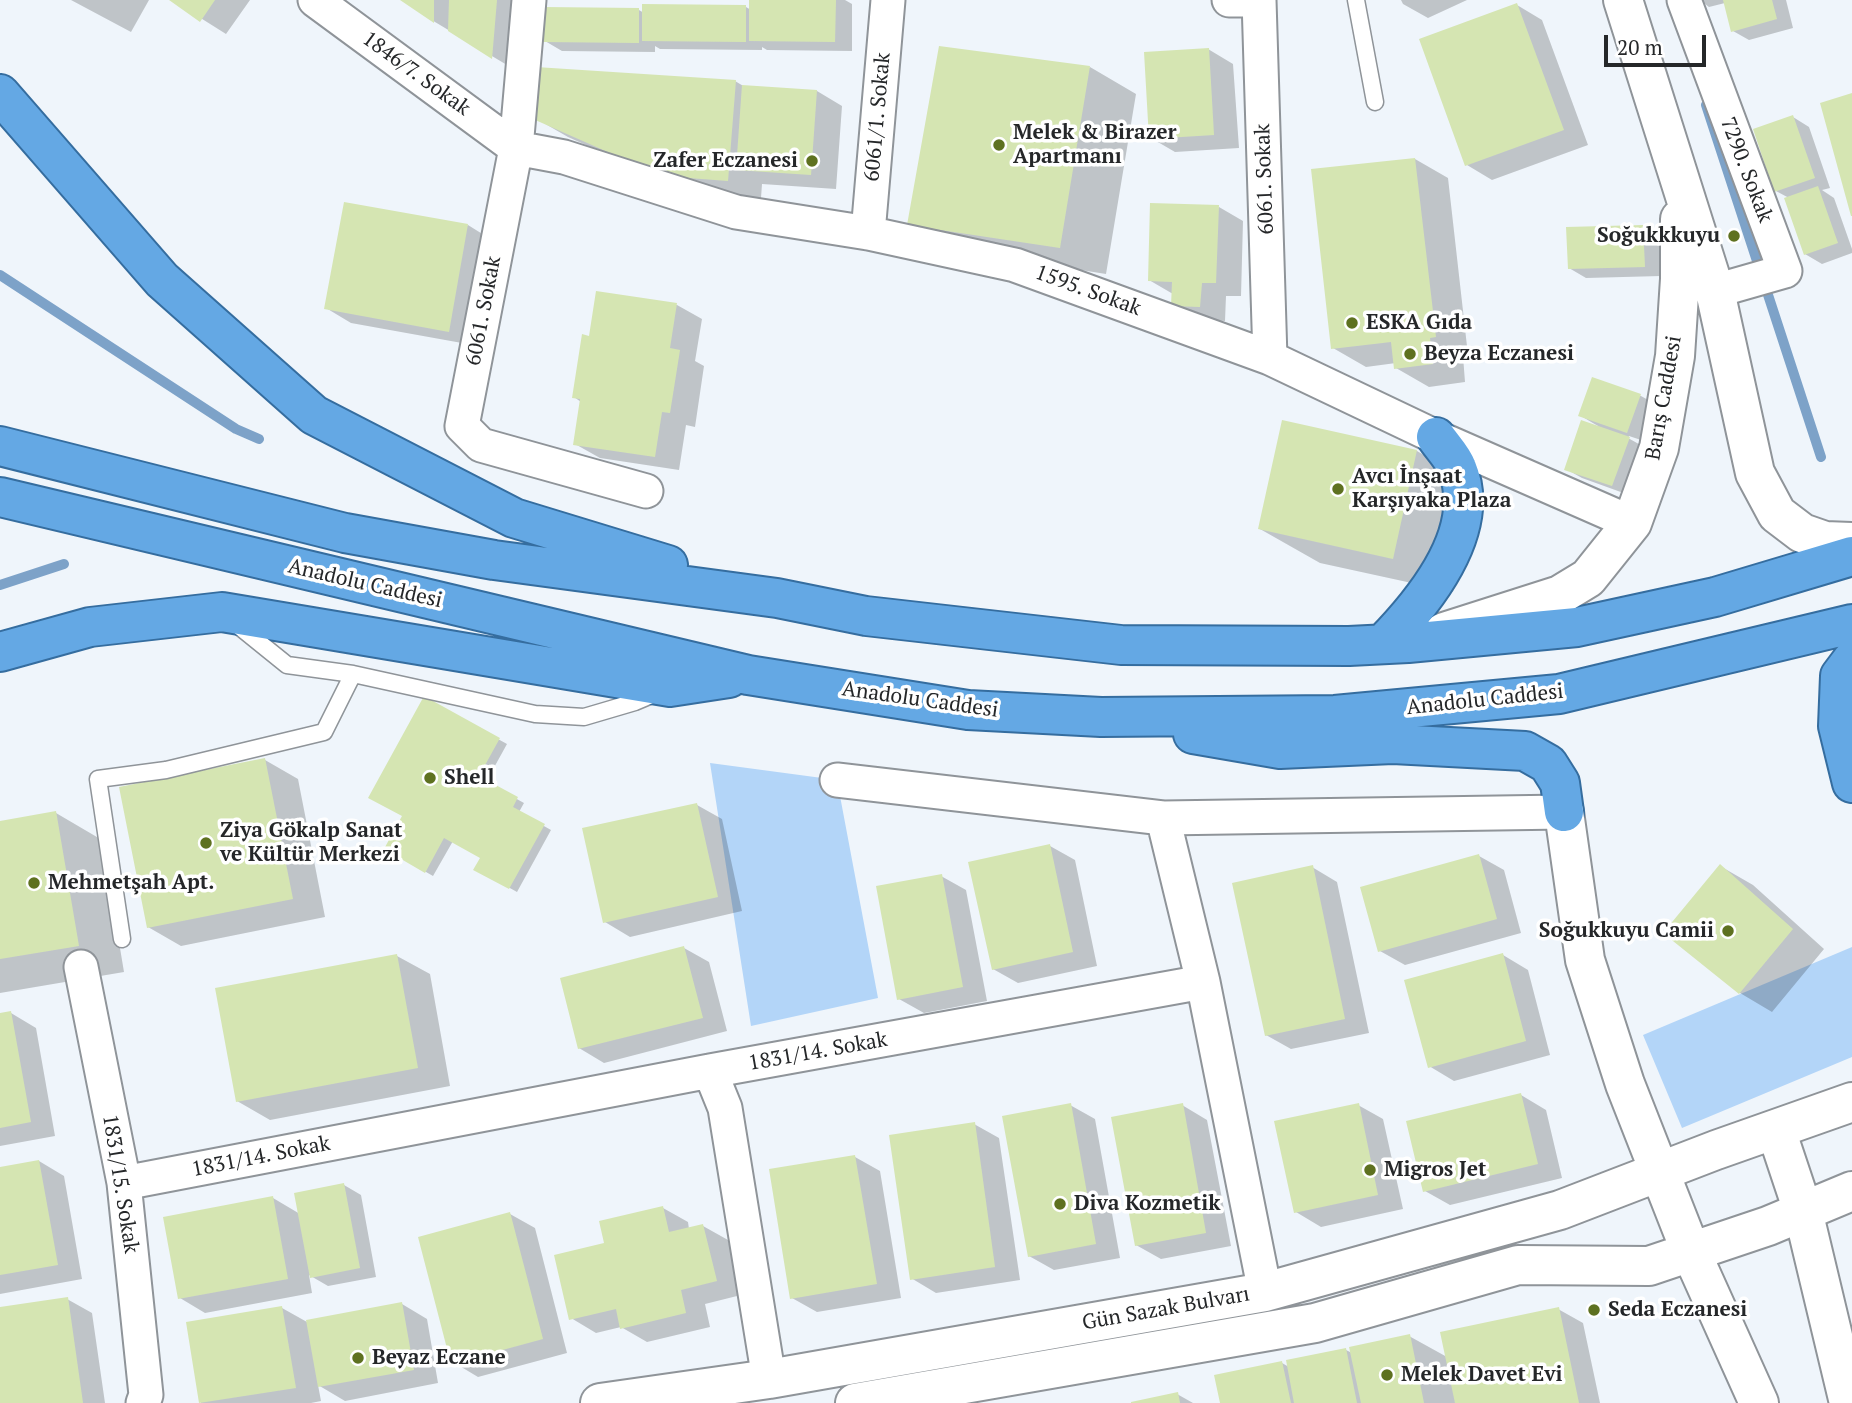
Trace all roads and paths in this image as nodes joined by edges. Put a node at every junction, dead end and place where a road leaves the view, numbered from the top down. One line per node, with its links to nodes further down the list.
1 (315, 0): 11 (street, 1846/7. Sokak)
2 (529, 0): 11 (street, 6061. Sokak)
3 (888, 0): 13 (street, 6061/1. Sokak)
4 (1230, 0): 5 (street, 6061. Sokak)
5 (1260, 0): 15 (street, 6061. Sokak)
6 (1356, 0): 10 (lane)
7 (1623, 0): 12 (main road, Barış Caddesi)
8 (1684, 0): 14 (street, 7290. Sokak)
9 (0, 94): 23 (highway)
10 (1375, 102)
11 (516, 148): 13 (street, 1595. Sokak); 18 (street, 6061. Sokak)
12 (1679, 175): 14 (main road, Barış Caddesi); 20 (main road, Barış Caddesi)
13 (868, 233): 15 (street, 1595. Sokak)
14 (1715, 291): 21 (main road, Barış Caddesi)
15 (1270, 358): 16 (street, 1595. Sokak)
16 (1436, 437): 20 (street, 1595. Sokak); 26 (highway)
17 (0, 446): 23 (highway)
18 (646, 491)
19 (0, 496): 30 (highway, Anadolu Caddesi)
20 (1632, 523): 26 (main road, Barış Caddesi)
21 (1852, 542)
22 (1852, 556): 26 (highway)
23 (777, 598): 26 (highway)
24 (222, 612): 27 (highway); 29 (lane); 31 (highway)
25 (1852, 624): 32 (highway, Anadolu Caddesi)
26 (1395, 644)
27 (0, 652)
28 (1852, 660): 34 (highway)
29 (353, 674): 31 (lane); 37 (lane)
30 (748, 675): 31 (highway); 32 (highway, Anadolu Caddesi)
31 (670, 687)
32 (1101, 718): 35 (highway)
33 (837, 780): 36 (street)
34 (1852, 783)
35 (1564, 812): 36 (street); 43 (main road)
36 (1163, 818): 39 (street)
37 (122, 939)
38 (80, 967): 44 (street, 1831/15. Sokak)
39 (1203, 982): 40 (street, 1831/14. Sokak); 48 (street)
40 (710, 1071): 44 (street, 1831/14. Sokak); 49 (street)
41 (1852, 1102): 42 (main road, Gün Sazak Bulvarı)
42 (1776, 1130): 43 (main road, Gün Sazak Bulvarı); 46 (main road)
43 (1659, 1172): 47 (main road); 48 (main road, Gün Sazak Bulvarı)
44 (124, 1183): 50 (street, 1831/15. Sokak)
45 (1852, 1191): 46 (main road, Gün Sazak Bulvarı)
46 (1803, 1211): 47 (main road, Gün Sazak Bulvarı); 54 (main road)
47 (1691, 1252): 52 (main road, Gün Sazak Bulvarı); 53 (main road)
48 (1265, 1292): 49 (main road, Gün Sazak Bulvarı)
49 (769, 1379): 51 (main road, Gün Sazak Bulvarı)
50 (143, 1403)
51 (600, 1403)
52 (855, 1403)
53 (1759, 1403)
54 (1849, 1403)

